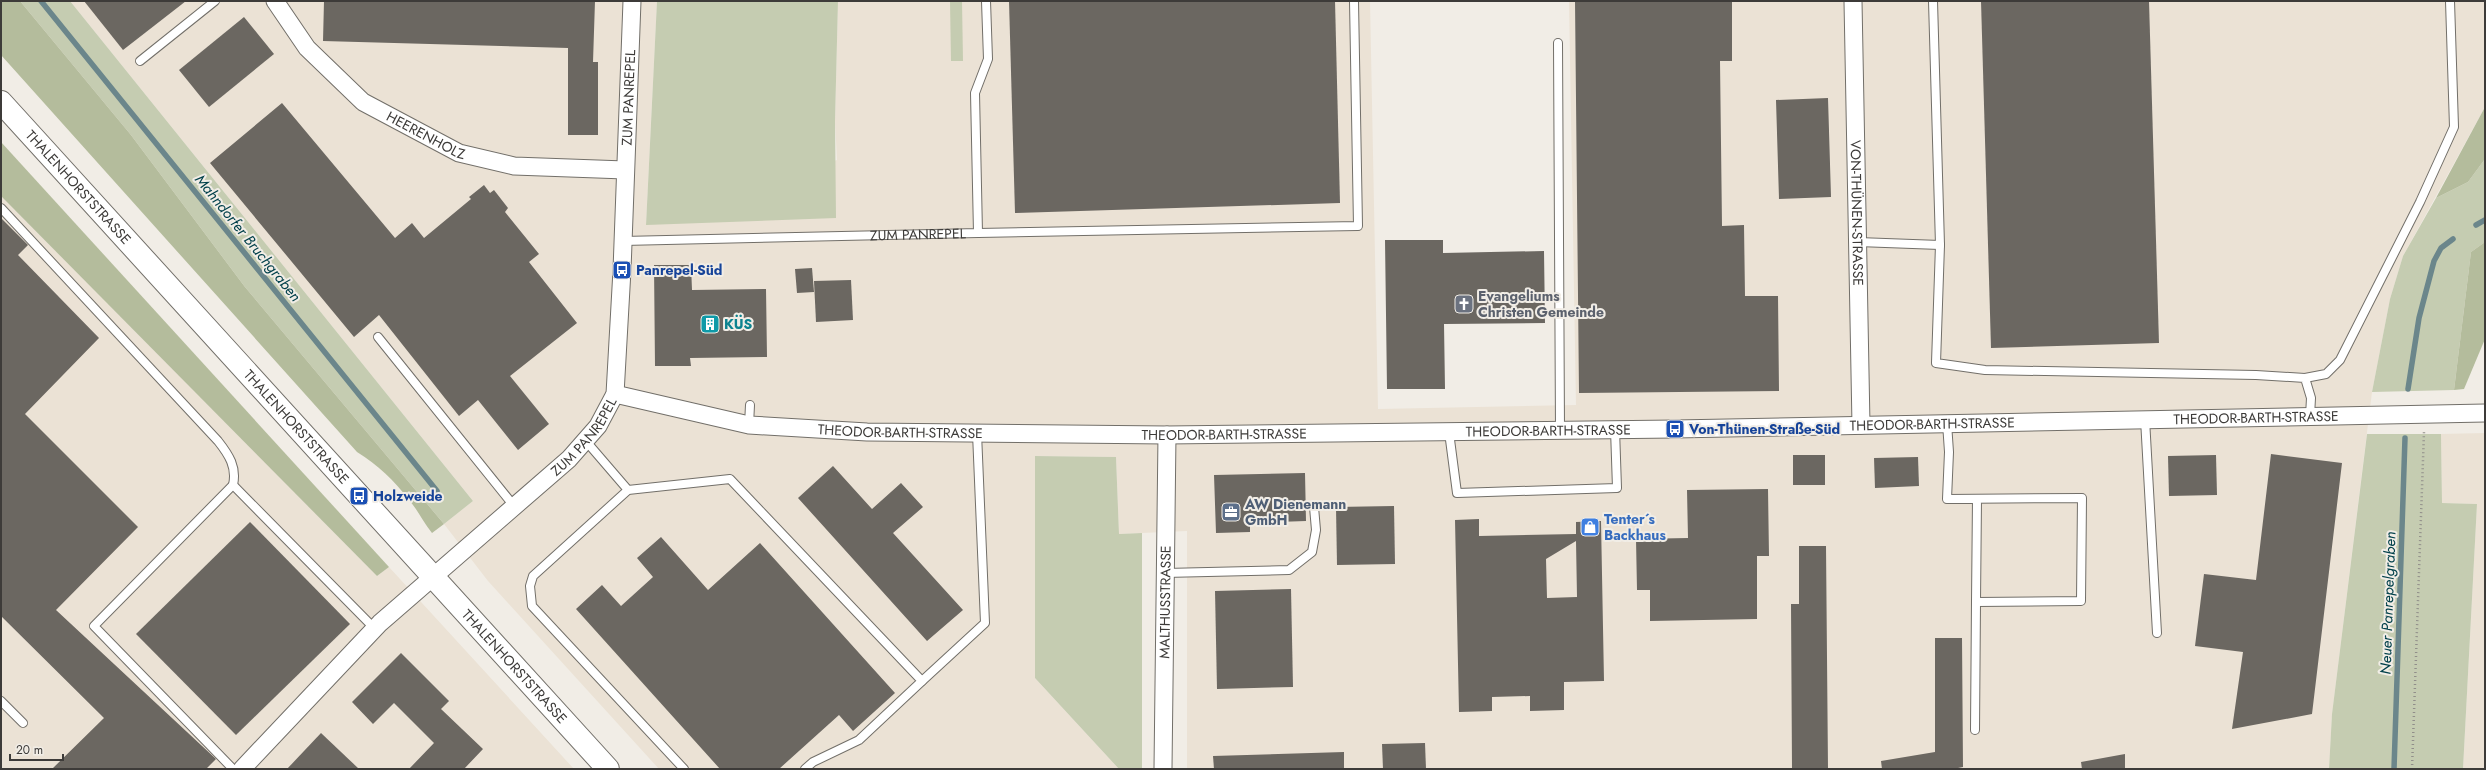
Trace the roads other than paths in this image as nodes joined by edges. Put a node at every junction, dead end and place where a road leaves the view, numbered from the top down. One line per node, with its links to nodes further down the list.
1 (215, 1): 10 (lane)
2 (275, 1): 12 (street, HEERENHOLZ)
3 (632, 1): 12 (street, ZUM PANREPEL)
4 (986, 1): 14 (lane, ZUM PANREPEL)
5 (1354, 1): 14 (lane)
6 (1853, 1): 16 (street, VON-THÜNEN-STRASSE)
7 (1933, 1): 17 (lane)
8 (2450, 1): 19 (lane)
9 (1558, 42): 29 (lane)
10 (140, 61)
11 (1, 102): 40 (main road, THALENHORSTSTRASSE)
12 (625, 170): 15 (street, ZUM PANREPEL)
13 (1, 208): 34 (lane)
14 (978, 234): 15 (lane, ZUM PANREPEL)
15 (623, 242): 20 (street, ZUM PANREPEL)
16 (1858, 242): 17 (lane); 27 (street, VON-THÜNEN-STRASSE)
17 (1940, 245): 19 (lane)
18 (378, 337): 37 (lane)
19 (2305, 378): 23 (lane)
20 (615, 394): 26 (street, THEODOR-BARTH-STRASSE); 33 (street, ZUM PANREPEL)
21 (750, 405): 26 (lane)
22 (2485, 413): 23 (street, THEODOR-BARTH-STRASSE)
23 (2310, 416): 24 (street, THEODOR-BARTH-STRASSE)
24 (2145, 419): 25 (street, THEODOR-BARTH-STRASSE); 43 (lane)
25 (1947, 423): 27 (street, THEODOR-BARTH-STRASSE); 36 (lane)
26 (749, 425): 31 (street, THEODOR-BARTH-STRASSE)
27 (1861, 425): 28 (street, THEODOR-BARTH-STRASSE)
28 (1615, 429): 29 (street, THEODOR-BARTH-STRASSE); 30 (lane)
29 (1560, 430): 30 (street, THEODOR-BARTH-STRASSE)
30 (1449, 432): 32 (street, THEODOR-BARTH-STRASSE)
31 (977, 433): 32 (street, THEODOR-BARTH-STRASSE); 44 (lane)
32 (1167, 435): 39 (street, MALTHUSSTRASSE)
33 (585, 440): 35 (lane); 37 (street, ZUM PANREPEL)
34 (233, 485): 42 (lane); 48 (lane)
35 (628, 490): 44 (lane); 51 (lane)
36 (1978, 499): 41 (lane); 41 (lane)
37 (514, 506): 40 (street, ZUM PANREPEL)
38 (1314, 507): 39 (lane)
39 (1165, 573): 53 (street, MALTHUSSTRASSE)
40 (433, 575): 42 (street); 50 (main road, THALENHORSTSTRASSE)
41 (1976, 602): 47 (lane)
42 (375, 629): 49 (street)
43 (2157, 633)
44 (922, 681): 52 (lane)
45 (1, 701): 46 (lane)
46 (23, 723)
47 (1975, 730)
48 (233, 769)
49 (242, 769)
50 (608, 769)
51 (684, 769)
52 (804, 769)
53 (1164, 769)

